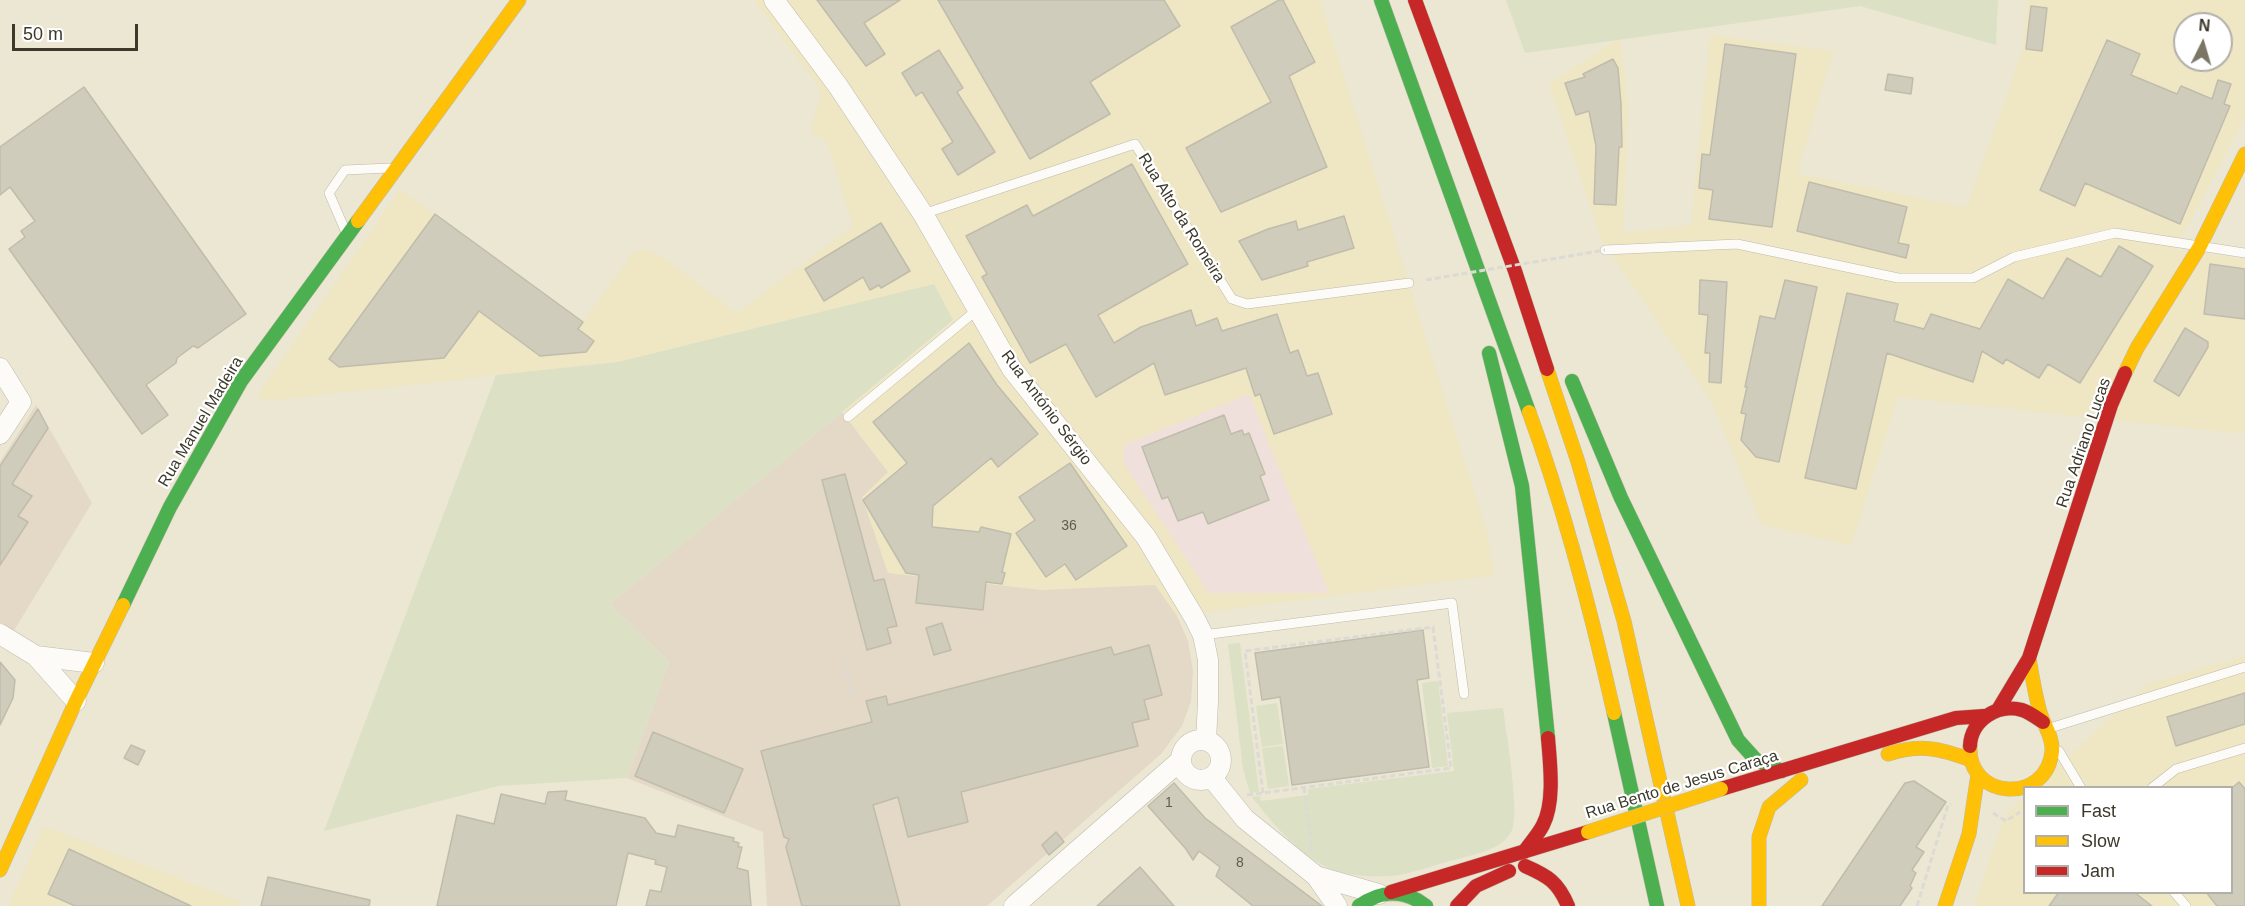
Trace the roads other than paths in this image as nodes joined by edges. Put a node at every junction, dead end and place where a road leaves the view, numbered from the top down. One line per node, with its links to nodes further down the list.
1 (519, 0): 6 (main road, Rua Manuel Madeira)
2 (774, 0): 7 (street, Rua António Sérgio)
3 (1381, 0): 12 (main road)
4 (1415, 0): 13 (main road)
5 (2245, 154): 9 (main road, Rua Adriano Lucas)
6 (397, 167): 8 (main road, Rua Manuel Madeira); 8 (lane)
7 (923, 214): 14 (lane, Rua Alto da Romeira); 15 (street, Rua António Sérgio)
8 (348, 236): 25 (main road, Rua Manuel Madeira)
9 (2199, 248): 10 (lane); 11 (lane); 24 (main road, Rua Adriano Lucas)
10 (1605, 250)
11 (2245, 253)
12 (1474, 256): 49 (main road); 61 (main road)
13 (1515, 271): 16 (main road); 62 (main road)
14 (1409, 283)
15 (978, 309): 19 (lane); 22 (street, Rua António Sérgio)
16 (1552, 336)
17 (1566, 367): 37 (main road)
18 (0, 368): 20 (street)
19 (848, 417)
20 (0, 434)
21 (0, 634): 23 (street)
22 (1203, 635): 27 (lane); 32 (street, Rua António Sérgio)
23 (36, 656): 25 (street); 28 (street)
24 (2028, 658): 29 (main road, Rua Adriano Lucas); 31 (main road)
25 (94, 663): 28 (main road, Rua Manuel Madeira)
26 (2245, 667): 31 (lane)
27 (1464, 694)
28 (75, 701): 51 (main road, Rua Manuel Madeira)
29 (1999, 708): 30 (main road); 31 (main road)
30 (1984, 716): 36 (main road); 37 (main road, Rua Bento de Jesus Caraça)
31 (2047, 729): 40 (main road); 41 (lane)
32 (1206, 741): 35 (street); 39 (street)
33 (2245, 748): 42 (lane)
34 (1878, 756): 36 (main road)
35 (1180, 760): 39 (street); 55 (street)
36 (1971, 760): 38 (main road)
37 (1782, 771): 49 (main road, Rua Bento de Jesus Caraça, bridge)
38 (1978, 774): 44 (main road); 47 (main road)
39 (1212, 778): 52 (street)
40 (2028, 786)
41 (2080, 786)
42 (2155, 786)
43 (2023, 788): 44 (main road)
44 (2006, 790): 47 (main road)
45 (1769, 791): 63 (main road, Rua Bento de Jesus Caraça)
46 (1681, 819): 48 (main road, Rua Bento de Jesus Caraça)
47 (1970, 834): 64 (main road)
48 (1625, 837)
49 (1524, 859): 50 (main road, Rua Bento de Jesus Caraça); 53 (main road, Rua Bento de Jesus Caraça); 59 (main road, Rua Bento de Jesus Caraça); 60 (main road)
50 (1547, 860)
51 (0, 870)
52 (1316, 876): 53 (street); 56 (street)
53 (1385, 893): 57 (main road, Rua Bento de Jesus Caraça); 58 (main road)
54 (2176, 894): 65 (lane)
55 (1014, 906)
56 (1337, 906)
57 (1359, 906)
58 (1426, 906)
59 (1457, 906)
60 (1568, 906)
61 (1657, 906)
62 (1688, 906)
63 (1759, 906)
64 (1945, 906)
65 (2186, 906)

